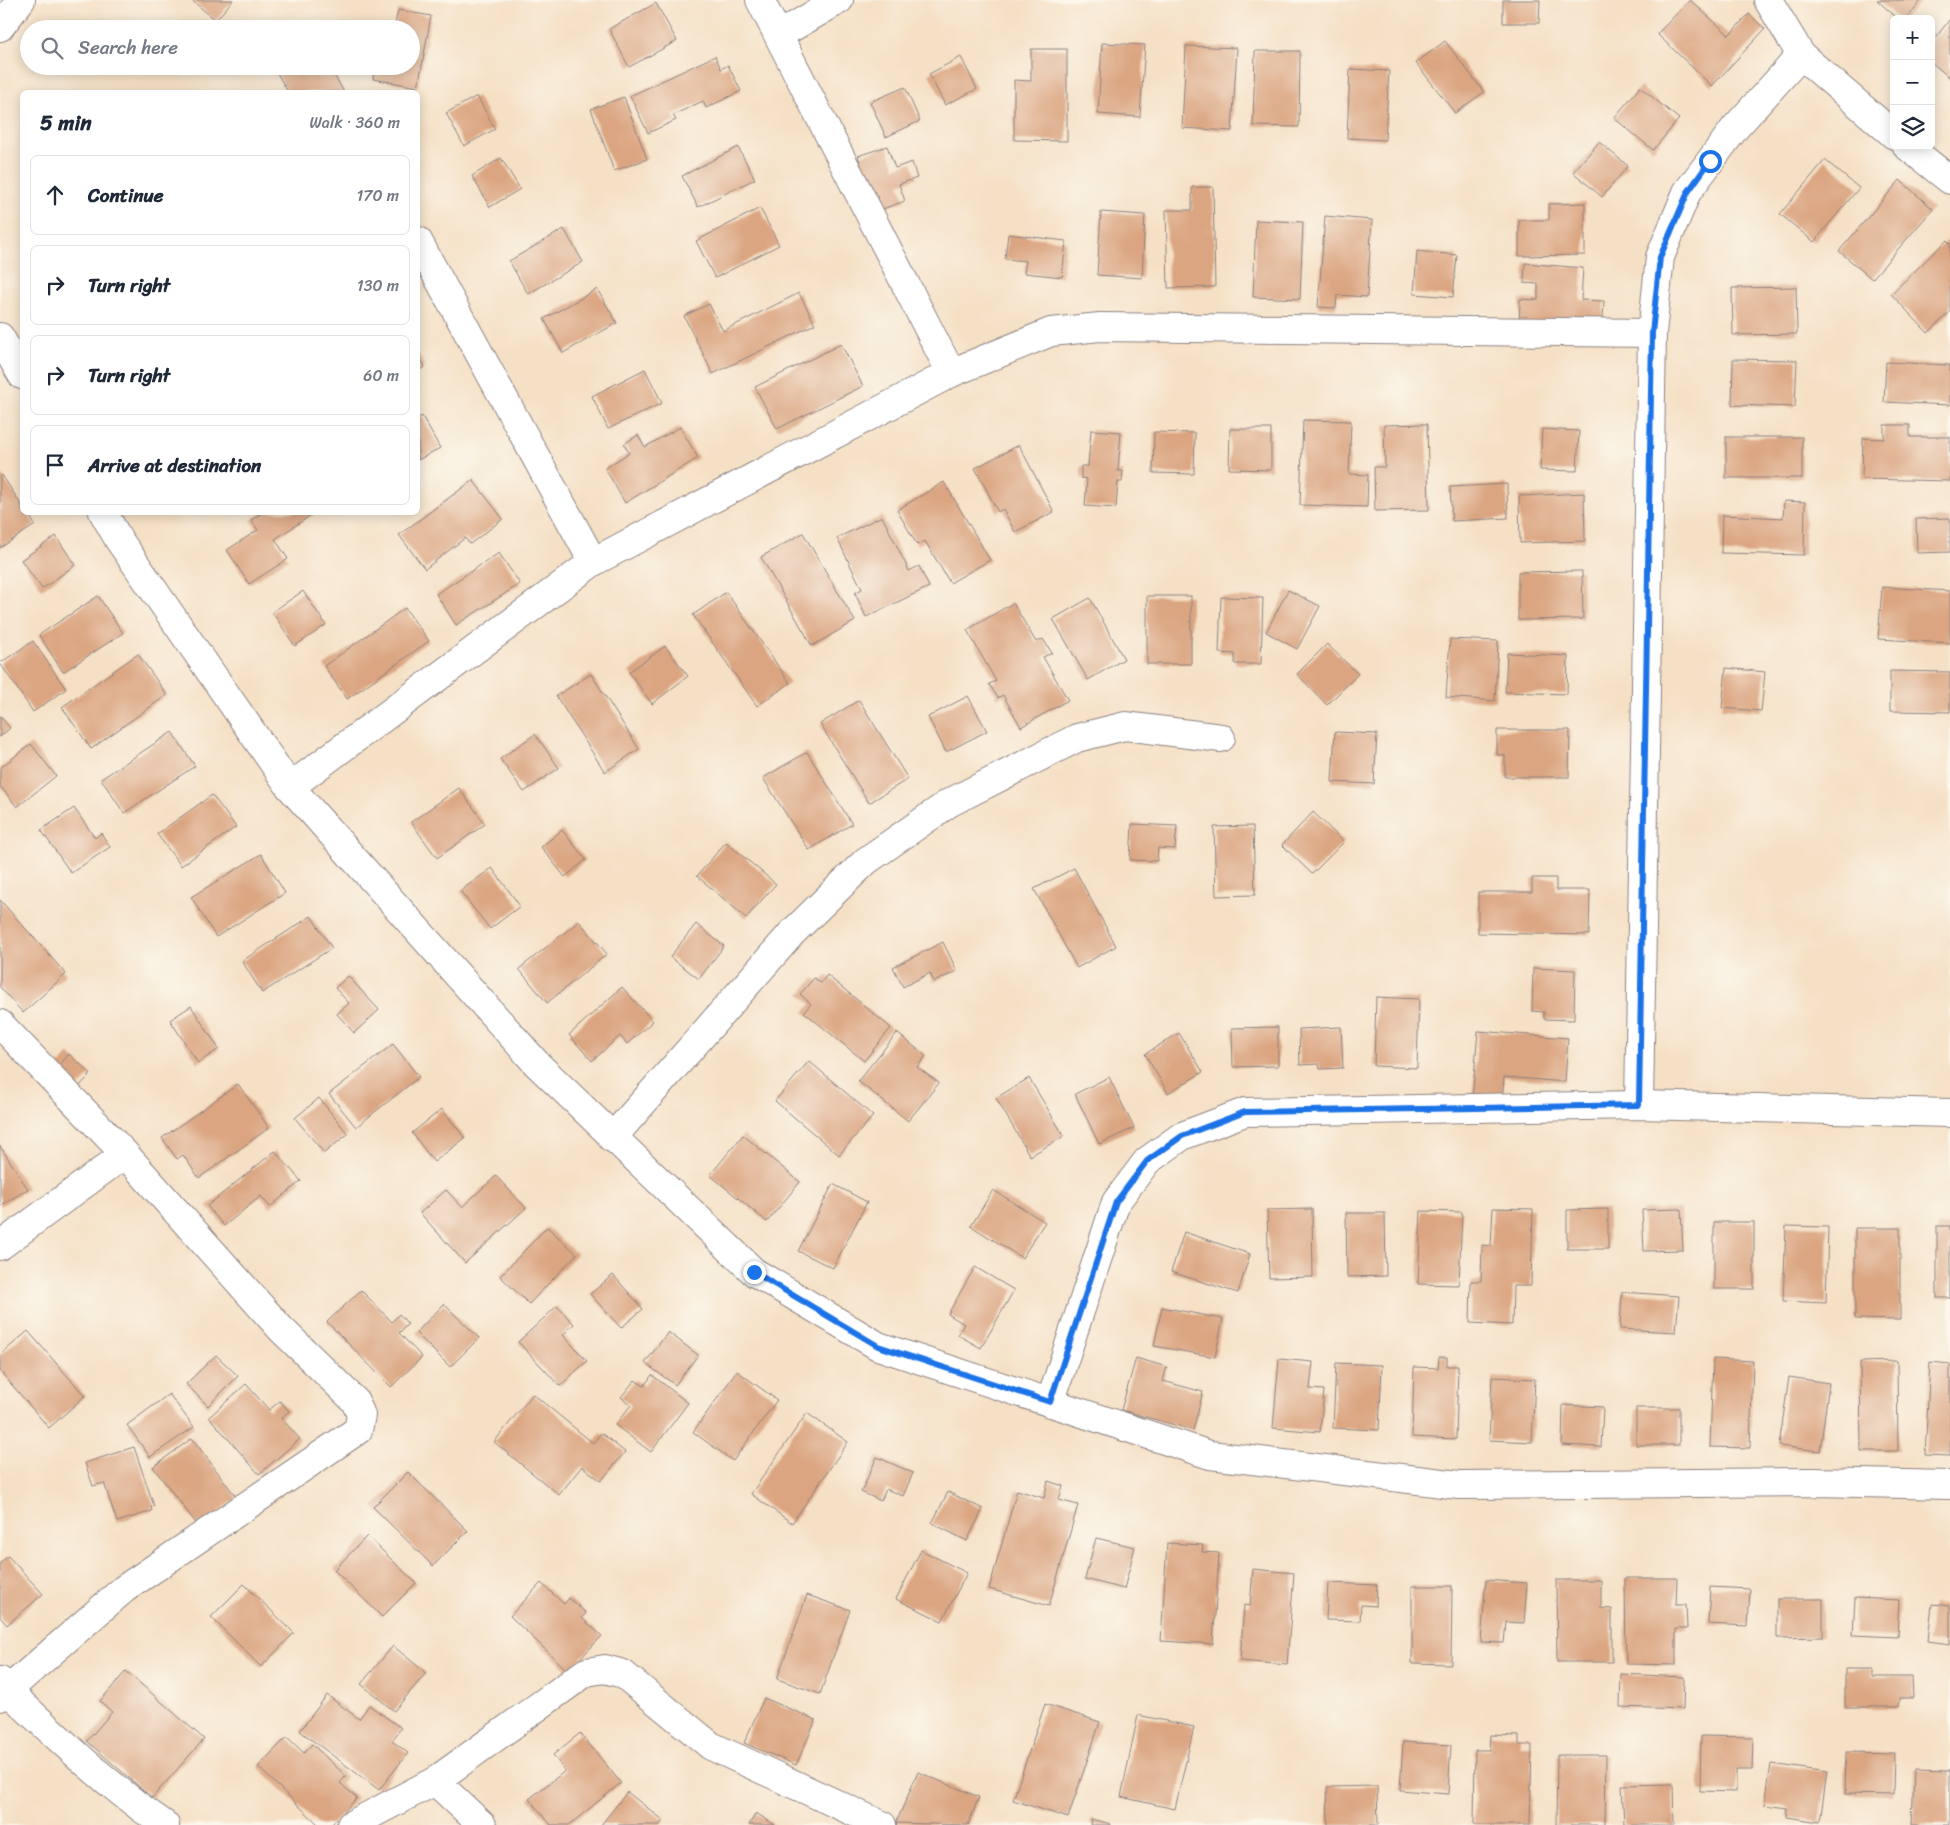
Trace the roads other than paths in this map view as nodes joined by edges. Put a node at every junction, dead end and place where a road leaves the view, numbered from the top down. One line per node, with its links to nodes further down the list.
1 (21, 0): 5 (street)
2 (760, 0): 6 (street)
3 (839, 0): 6 (street)
4 (1768, 0): 7 (street)
5 (0, 27)
6 (779, 35): 15 (street)
7 (1801, 55): 8 (street); 12 (street)
8 (1890, 132)
9 (1912, 150): 10 (street)
10 (1950, 180)
11 (420, 245): 17 (street)
12 (1652, 333): 15 (street); 21 (street)
13 (0, 337): 14 (street)
14 (20, 372)
15 (951, 373): 17 (street)
16 (105, 515): 19 (street)
17 (592, 562): 19 (street)
18 (1221, 738): 23 (street)
19 (290, 788): 23 (street)
20 (0, 1024): 24 (street)
21 (1639, 1105): 22 (street); 26 (street)
22 (1950, 1113)
23 (612, 1138): 26 (street)
24 (125, 1154): 25 (street); 28 (street)
25 (0, 1246)
26 (1050, 1402): 27 (street)
27 (1950, 1486)
28 (2, 1690): 30 (street)
29 (435, 1781): 31 (street); 32 (street); 33 (street)
30 (165, 1825)
31 (351, 1825)
32 (482, 1825)
33 (882, 1825)

